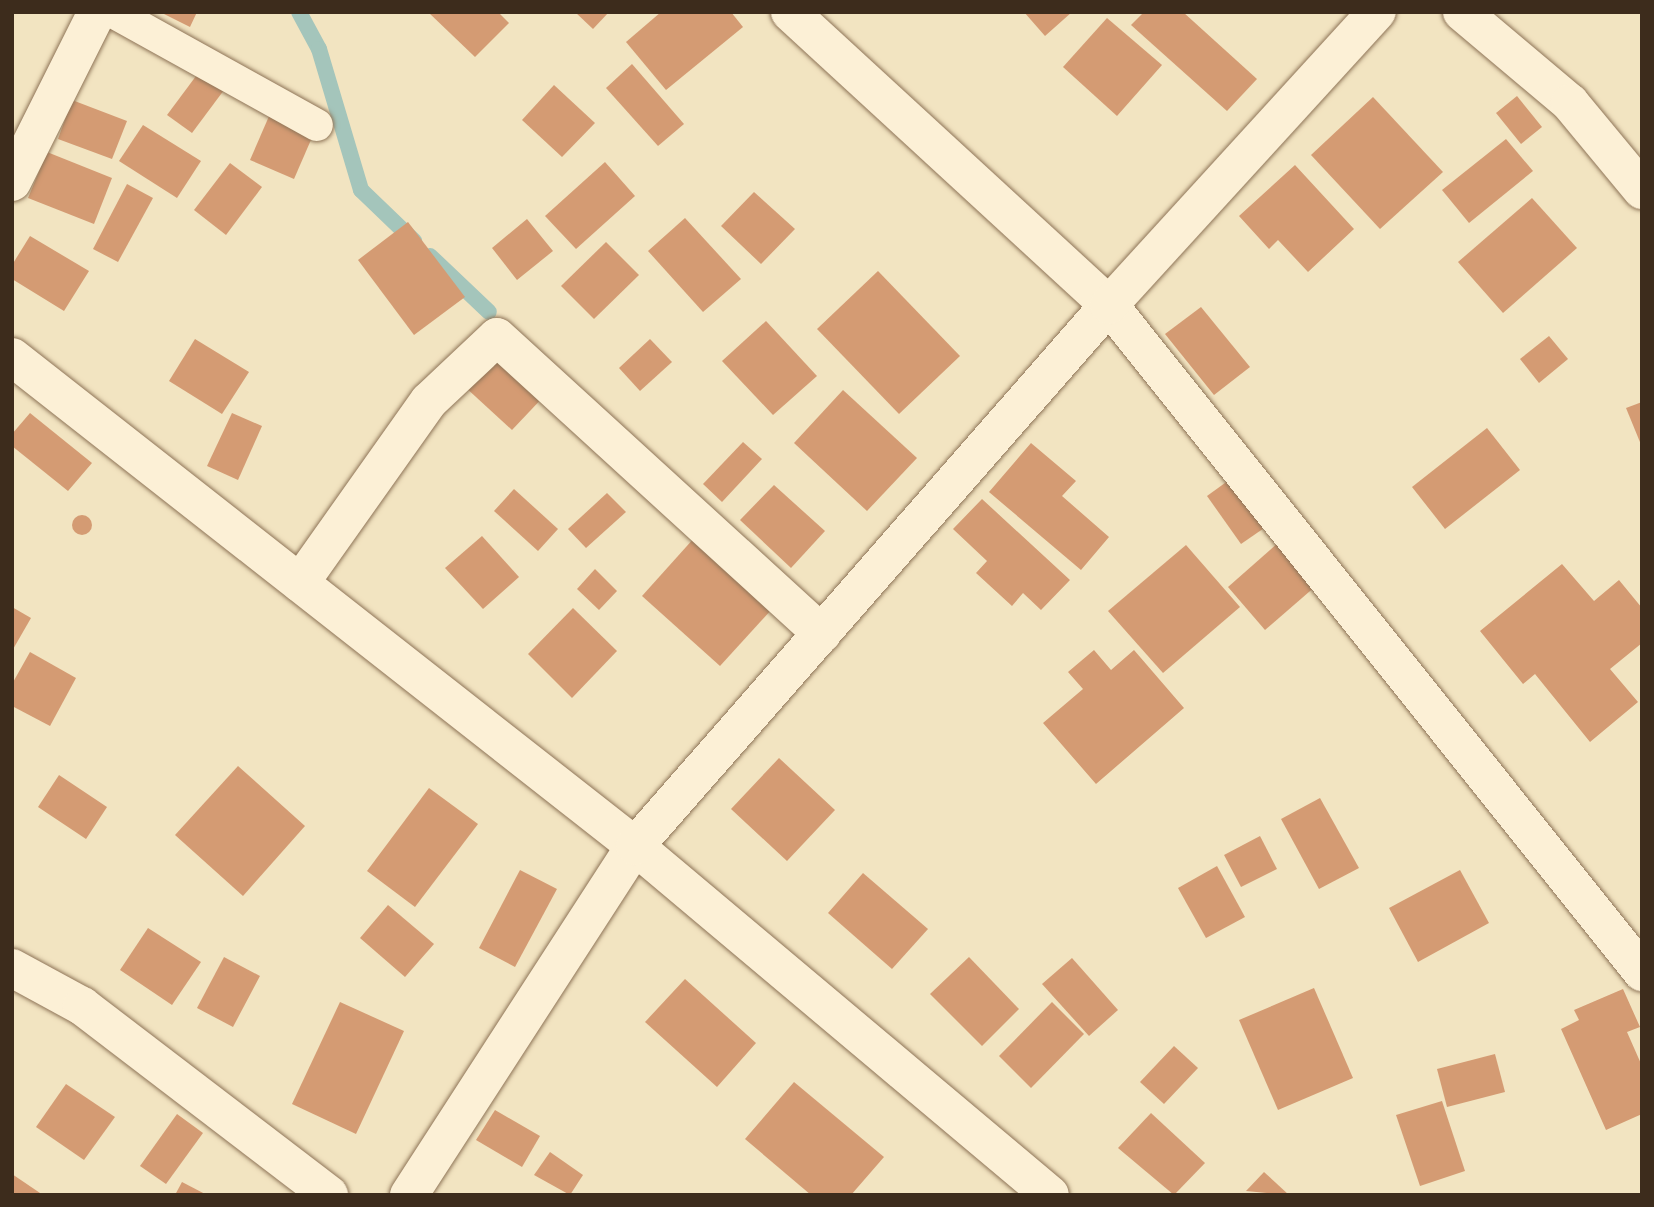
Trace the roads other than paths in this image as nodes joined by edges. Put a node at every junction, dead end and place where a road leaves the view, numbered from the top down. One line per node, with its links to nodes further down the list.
1 (96, 12): 7 (street)
2 (113, 12): 6 (lane)
3 (790, 12): 9 (street)
4 (1377, 12): 9 (street)
5 (1462, 12): 8 (street)
6 (317, 125)
7 (12, 182)
8 (1642, 190)
9 (1109, 305): 12 (street); 15 (street)
10 (12, 357): 11 (street)
11 (300, 583): 12 (street); 13 (street)
12 (822, 634): 13 (street)
13 (635, 846): 17 (street); 18 (street)
14 (12, 968): 16 (street)
15 (1642, 972)
16 (329, 1195)
17 (409, 1195)
18 (1050, 1195)

